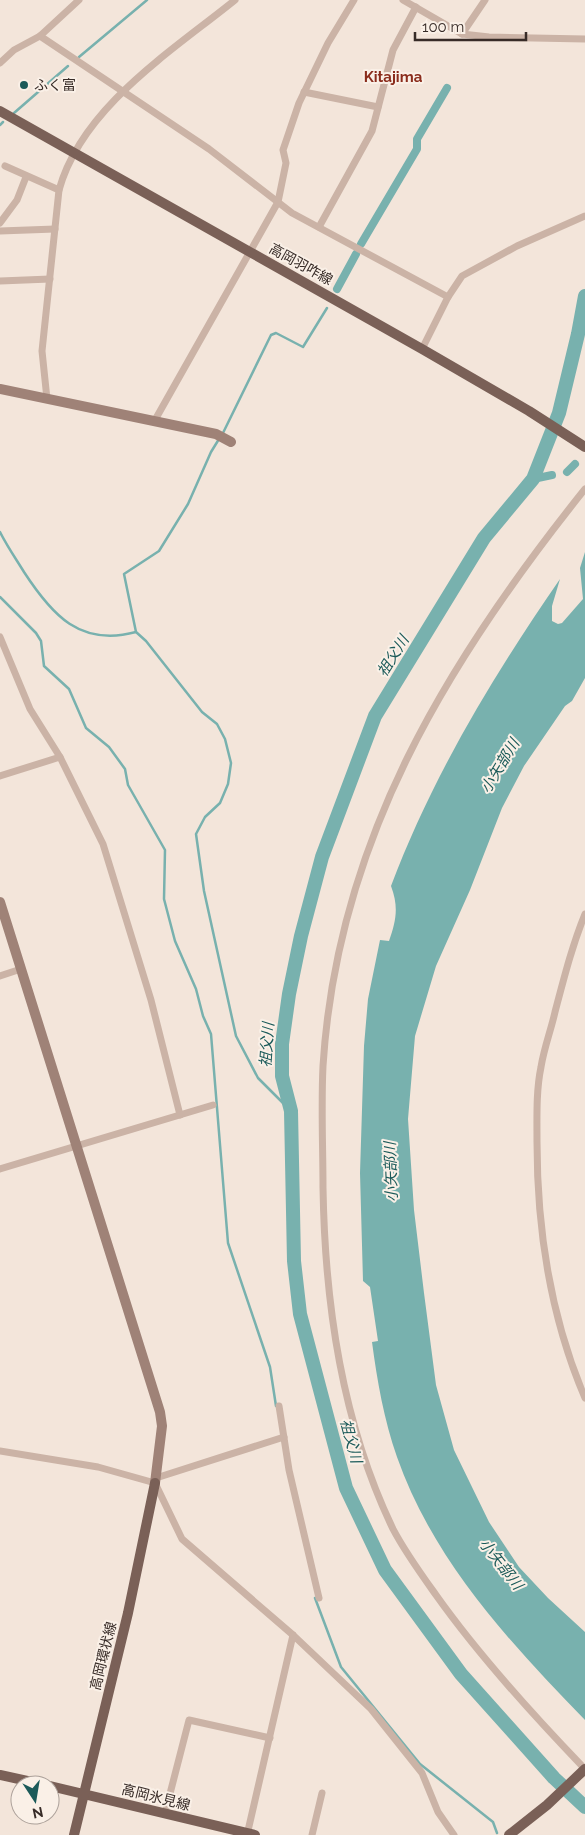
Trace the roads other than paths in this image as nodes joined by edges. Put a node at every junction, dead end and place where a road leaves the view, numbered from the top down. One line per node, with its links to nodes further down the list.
1 (79, 0): 8 (street)
2 (235, 0): 11 (street)
3 (354, 0): 12 (street)
4 (404, 0): 6 (street)
5 (485, 0): 7 (street)
6 (416, 7): 7 (street); 13 (street)
7 (462, 34): 9 (street)
8 (40, 36): 10 (street); 11 (street)
9 (585, 39)
10 (0, 63)
11 (122, 91): 15 (street); 19 (street)
12 (304, 92): 13 (street); 19 (street)
13 (378, 107): 22 (street)
14 (0, 111): 15 (main road, 高岡羽咋線)
15 (75, 153): 18 (street); 25 (main road, 高岡羽咋線)
16 (5, 166): 17 (street)
17 (26, 177): 18 (street); 21 (street)
18 (59, 190): 23 (street)
19 (278, 202): 22 (street); 25 (street)
20 (585, 216): 28 (street)
21 (0, 223)
22 (319, 227): 28 (street)
23 (55, 229): 24 (street); 26 (street)
24 (0, 231)
25 (249, 251): 29 (main road, 高岡羽咋線); 32 (street)
26 (50, 279): 27 (street); 31 (street)
27 (0, 282)
28 (448, 297): 29 (street)
29 (422, 349): 34 (main road, 高岡羽咋線)
30 (0, 389): 31 (street)
31 (47, 399): 32 (street)
32 (156, 420): 33 (street)
33 (223, 437)
34 (585, 447)
35 (585, 490): 55 (street)
36 (0, 637): 37 (street)
37 (60, 757): 38 (street); 44 (street)
38 (0, 776)
39 (0, 902): 41 (street)
40 (585, 914): 47 (street)
41 (21, 969): 42 (street); 45 (street)
42 (0, 976)
43 (213, 1105): 44 (street)
44 (180, 1115): 45 (street)
45 (76, 1146): 46 (street); 51 (street)
46 (0, 1169)
47 (585, 1398)
48 (279, 1406): 49 (street)
49 (282, 1438): 51 (street); 52 (street)
50 (0, 1451): 51 (street)
51 (155, 1481): 53 (street); 57 (main road, 高岡環状線)
52 (319, 1598)
53 (293, 1635): 54 (street); 63 (street)
54 (270, 1738): 59 (street); 60 (street)
55 (583, 1771): 64 (main road)
56 (60, 1788): 57 (main road, 高岡氷見線)
57 (84, 1793): 59 (main road, 高岡氷見線); 61 (main road, 高岡環状線)
58 (322, 1793): 62 (street)
59 (165, 1813): 60 (main road, 高岡氷見線)
60 (250, 1834)
61 (74, 1835)
62 (312, 1835)
63 (454, 1835)
64 (509, 1835)

